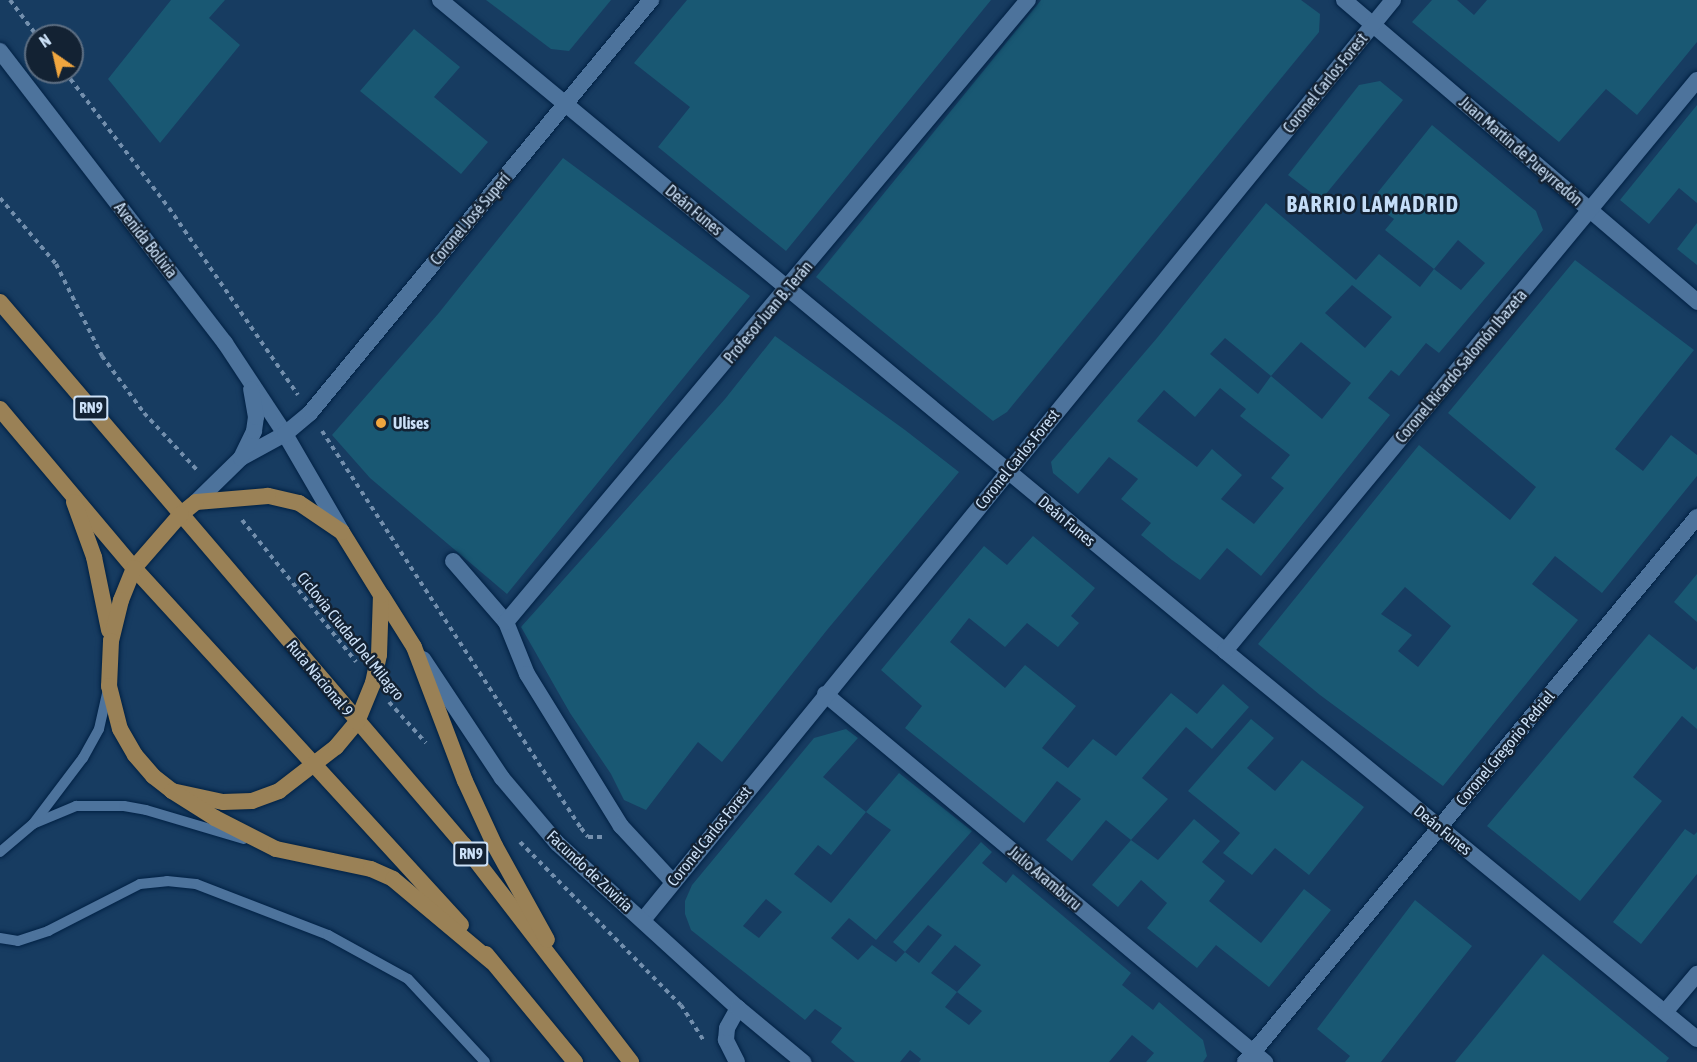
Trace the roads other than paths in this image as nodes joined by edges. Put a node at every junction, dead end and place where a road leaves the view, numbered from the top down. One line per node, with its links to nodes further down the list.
1 (440, 0): 9 (street, Deán Funes)
2 (651, 0): 9 (street, Coronel José Superí)
3 (1028, 0): 11 (street, Profesor Juan B. Terán)
4 (1344, 0): 6 (street, Juan Martín de Pueyrredón)
5 (1393, 0): 6 (street, Coronel Carlos Forest)
6 (1373, 24): 10 (street, Juan Martín de Pueyrredón); 18 (street, Coronel Carlos Forest)
7 (0, 51): 14 (street, Avenida Bolivia)
8 (1697, 80): 10 (street, Coronel Ricardo Salomón Ibazeta)
9 (566, 104): 11 (street, Deán Funes); 16 (street, Coronel José Superí)
10 (1590, 210): 12 (street, Juan Martín de Pueyrredón); 30 (street, Coronel Ricardo Salomón Ibazeta)
11 (788, 287): 18 (street, Deán Funes); 27 (street, Profesor Juan B. Terán)
12 (1697, 302)
13 (0, 303): 21 (main road, Ruta Nacional 9 / RN9)
14 (245, 370): 16 (street, Avenida Bolivia); 17 (street)
15 (0, 410): 19 (main road)
16 (285, 434): 17 (street, Coronel José Superí); 23 (street, Avenida Bolivia)
17 (241, 458): 20 (street)
18 (1007, 471): 30 (street, Deán Funes); 32 (street, Coronel Carlos Forest)
19 (69, 490): 25 (main road); 28 (main road)
20 (196, 502): 21 (main road); 23 (main road)
21 (181, 514): 25 (main road); 33 (main road, Ruta Nacional 9 / RN9)
22 (1697, 517): 37 (street, Coronel Gregorio Pedriel)
23 (342, 532): 26 (main road)
24 (453, 561): 27 (street)
25 (134, 568): 28 (main road); 34 (main road)
26 (381, 595): 29 (main road); 33 (main road)
27 (507, 622): 40 (street)
28 (111, 640): 31 (main road)
29 (414, 647): 41 (street, Facundo de Zuviría); 45 (main road)
30 (1225, 651): 37 (street, Deán Funes)
31 (109, 686): 35 (main road); 36 (lane)
32 (825, 694): 40 (street, Coronel Carlos Forest); 49 (street, Julio Aramburu)
33 (357, 722): 34 (main road); 45 (main road, Ruta Nacional 9 / RN9)
34 (314, 764): 35 (main road); 43 (main road)
35 (172, 791): 38 (main road)
36 (33, 824): 38 (lane); 39 (lane)
37 (1439, 828): 47 (street, Deán Funes); 49 (street, Coronel Gregorio Pedriel)
38 (276, 849): 43 (main road)
39 (0, 852)
40 (672, 881): 41 (street, Coronel Carlos Forest)
41 (643, 920): 46 (street, Facundo de Zuviría)
42 (0, 938): 50 (lane)
43 (492, 962): 51 (main road)
44 (1697, 974): 47 (street)
45 (577, 993): 52 (main road, Ruta Nacional 9 / RN9)
46 (738, 1008): 53 (street); 54 (street, Facundo de Zuviría)
47 (1665, 1012): 48 (street, Deán Funes)
48 (1697, 1039)
49 (1254, 1059)
50 (485, 1062)
51 (575, 1062)
52 (631, 1062)
53 (737, 1062)
54 (803, 1062)

